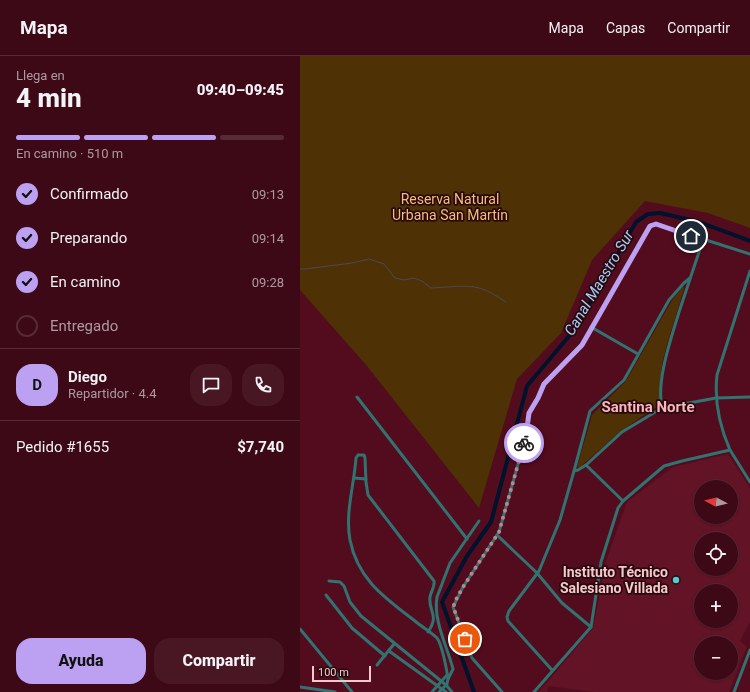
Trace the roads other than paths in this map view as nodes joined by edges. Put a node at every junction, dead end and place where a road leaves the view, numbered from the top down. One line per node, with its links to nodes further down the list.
1 (703, 240): 2 (street); 4 (street); 5 (street)
2 (750, 254)
3 (750, 271): 9 (street)
4 (690, 278): 6 (street); 10 (street)
5 (591, 327): 6 (street); 19 (street)
6 (638, 354): 13 (street)
7 (357, 397): 20 (street)
8 (750, 397): 9 (street)
9 (716, 398): 10 (street); 11 (street)
10 (662, 408): 12 (street)
11 (730, 450): 16 (street); 17 (street)
12 (586, 465): 13 (street); 17 (street)
13 (574, 471): 21 (street)
14 (354, 478): 15 (street); 15 (street); 26 (street)
15 (366, 479): 26 (street)
16 (750, 482)
17 (623, 502): 24 (street)
18 (479, 521): 20 (street)
19 (497, 535): 21 (street); 46 (street)
20 (467, 539): 35 (street)
21 (538, 573): 24 (street); 34 (street)
22 (329, 581): 29 (street)
23 (326, 595): 32 (street)
24 (591, 627): 34 (street)
25 (300, 629): 27 (street)
26 (428, 632): 35 (street)
27 (305, 634): 28 (street); 42 (street)
28 (300, 635)
29 (394, 644): 31 (street); 36 (street)
30 (750, 650): 48 (street)
31 (389, 651): 32 (street); 38 (street)
32 (385, 656): 33 (street)
33 (377, 665)
34 (552, 670): 47 (street)
35 (448, 677): 36 (street); 37 (street)
36 (441, 681): 37 (street); 38 (street)
37 (446, 685): 40 (street); 45 (street)
38 (437, 686): 40 (street); 43 (street)
39 (300, 688): 41 (street)
40 (441, 690): 44 (street)
41 (335, 692)
42 (352, 692)
43 (432, 692)
44 (446, 692)
45 (452, 692)
46 (502, 692)
47 (534, 692)
48 (734, 692)

